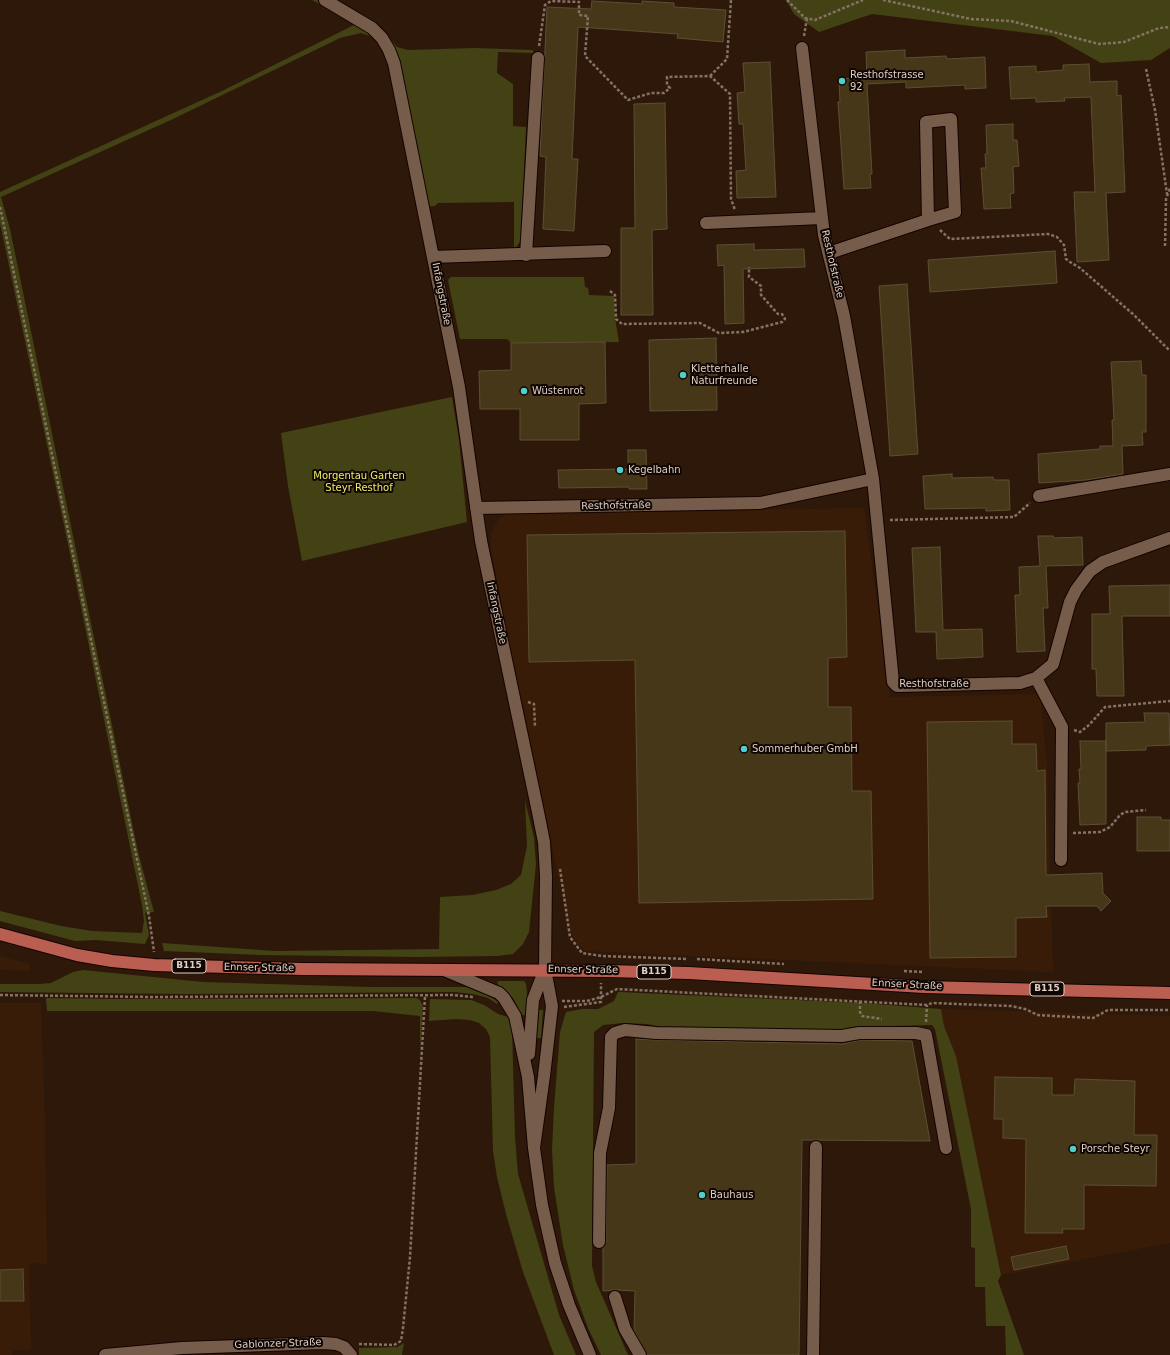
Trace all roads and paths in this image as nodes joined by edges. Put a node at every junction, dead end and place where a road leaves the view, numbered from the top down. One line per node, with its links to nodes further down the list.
1 (325, 0): 25 (street, Infangstraße)
2 (545, 0): 8 (path)
3 (731, 0): 13 (path)
4 (787, 0): 5 (path)
5 (863, 0)
6 (883, 0): 9 (path)
7 (579, 1): 8 (path); 13 (path)
8 (545, 5): 11 (path)
9 (1170, 27)
10 (802, 48): 17 (street, Resthofstraße)
11 (538, 58): 24 (street)
12 (1146, 69): 15 (path)
13 (710, 76): 19 (path)
14 (1170, 188): 15 (path)
15 (1167, 194): 21 (path)
16 (0, 207): 46 (path)
17 (822, 218): 19 (street); 23 (street, Resthofstraße)
18 (928, 220): 18 (street); 23 (street); 28 (path)
19 (740, 222): 20 (street)
20 (706, 223)
21 (1166, 246)
22 (605, 251): 24 (street, Infangstraße)
23 (829, 253): 30 (street, Resthofstraße)
24 (526, 255): 25 (street, Infangstraße)
25 (433, 257): 32 (street, Infangstraße)
26 (749, 267): 27 (path)
27 (610, 291)
28 (1170, 351)
29 (1170, 474): 31 (street)
30 (873, 479): 32 (street, Resthofstraße); 33 (street, Resthofstraße)
31 (1039, 496): 33 (path)
32 (476, 508): 36 (street, Infangstraße)
33 (877, 520): 35 (street, Resthofstraße)
34 (1170, 538): 35 (street, Resthofstraße)
35 (1036, 678): 38 (street)
36 (513, 696): 39 (path); 47 (street, Infangstraße)
37 (1170, 701): 38 (path)
38 (1062, 727): 41 (street)
39 (536, 734)
40 (1146, 810): 41 (path)
41 (1061, 832): 42 (street)
42 (1061, 860)
43 (559, 864): 45 (path)
44 (0, 934): 46 (main road, Ennser Straße / B115)
45 (786, 964)
46 (154, 965): 48 (main road, Ennser Straße / B115)
47 (545, 969): 48 (main road, Ennser Straße / B115); 51 (main road, Ennser Straße / B115); 55 (street); 59 (street)
48 (443, 970): 59 (street)
49 (900, 971): 50 (path)
50 (924, 972)
51 (1170, 993)
52 (0, 995): 53 (path)
53 (425, 996): 54 (path); 65 (path)
54 (474, 997)
55 (552, 1000): 56 (path); 60 (street)
56 (927, 1005): 57 (path); 58 (path)
57 (1170, 1010)
58 (926, 1035): 62 (street); 63 (street)
59 (528, 1077): 60 (street)
60 (534, 1148): 67 (street)
61 (816, 1148): 69 (street)
62 (946, 1148)
63 (599, 1242)
64 (615, 1297): 68 (street)
65 (348, 1351): 66 (street, Gablonzer Straße)
66 (105, 1355)
67 (590, 1355)
68 (640, 1355)
69 (813, 1355)

